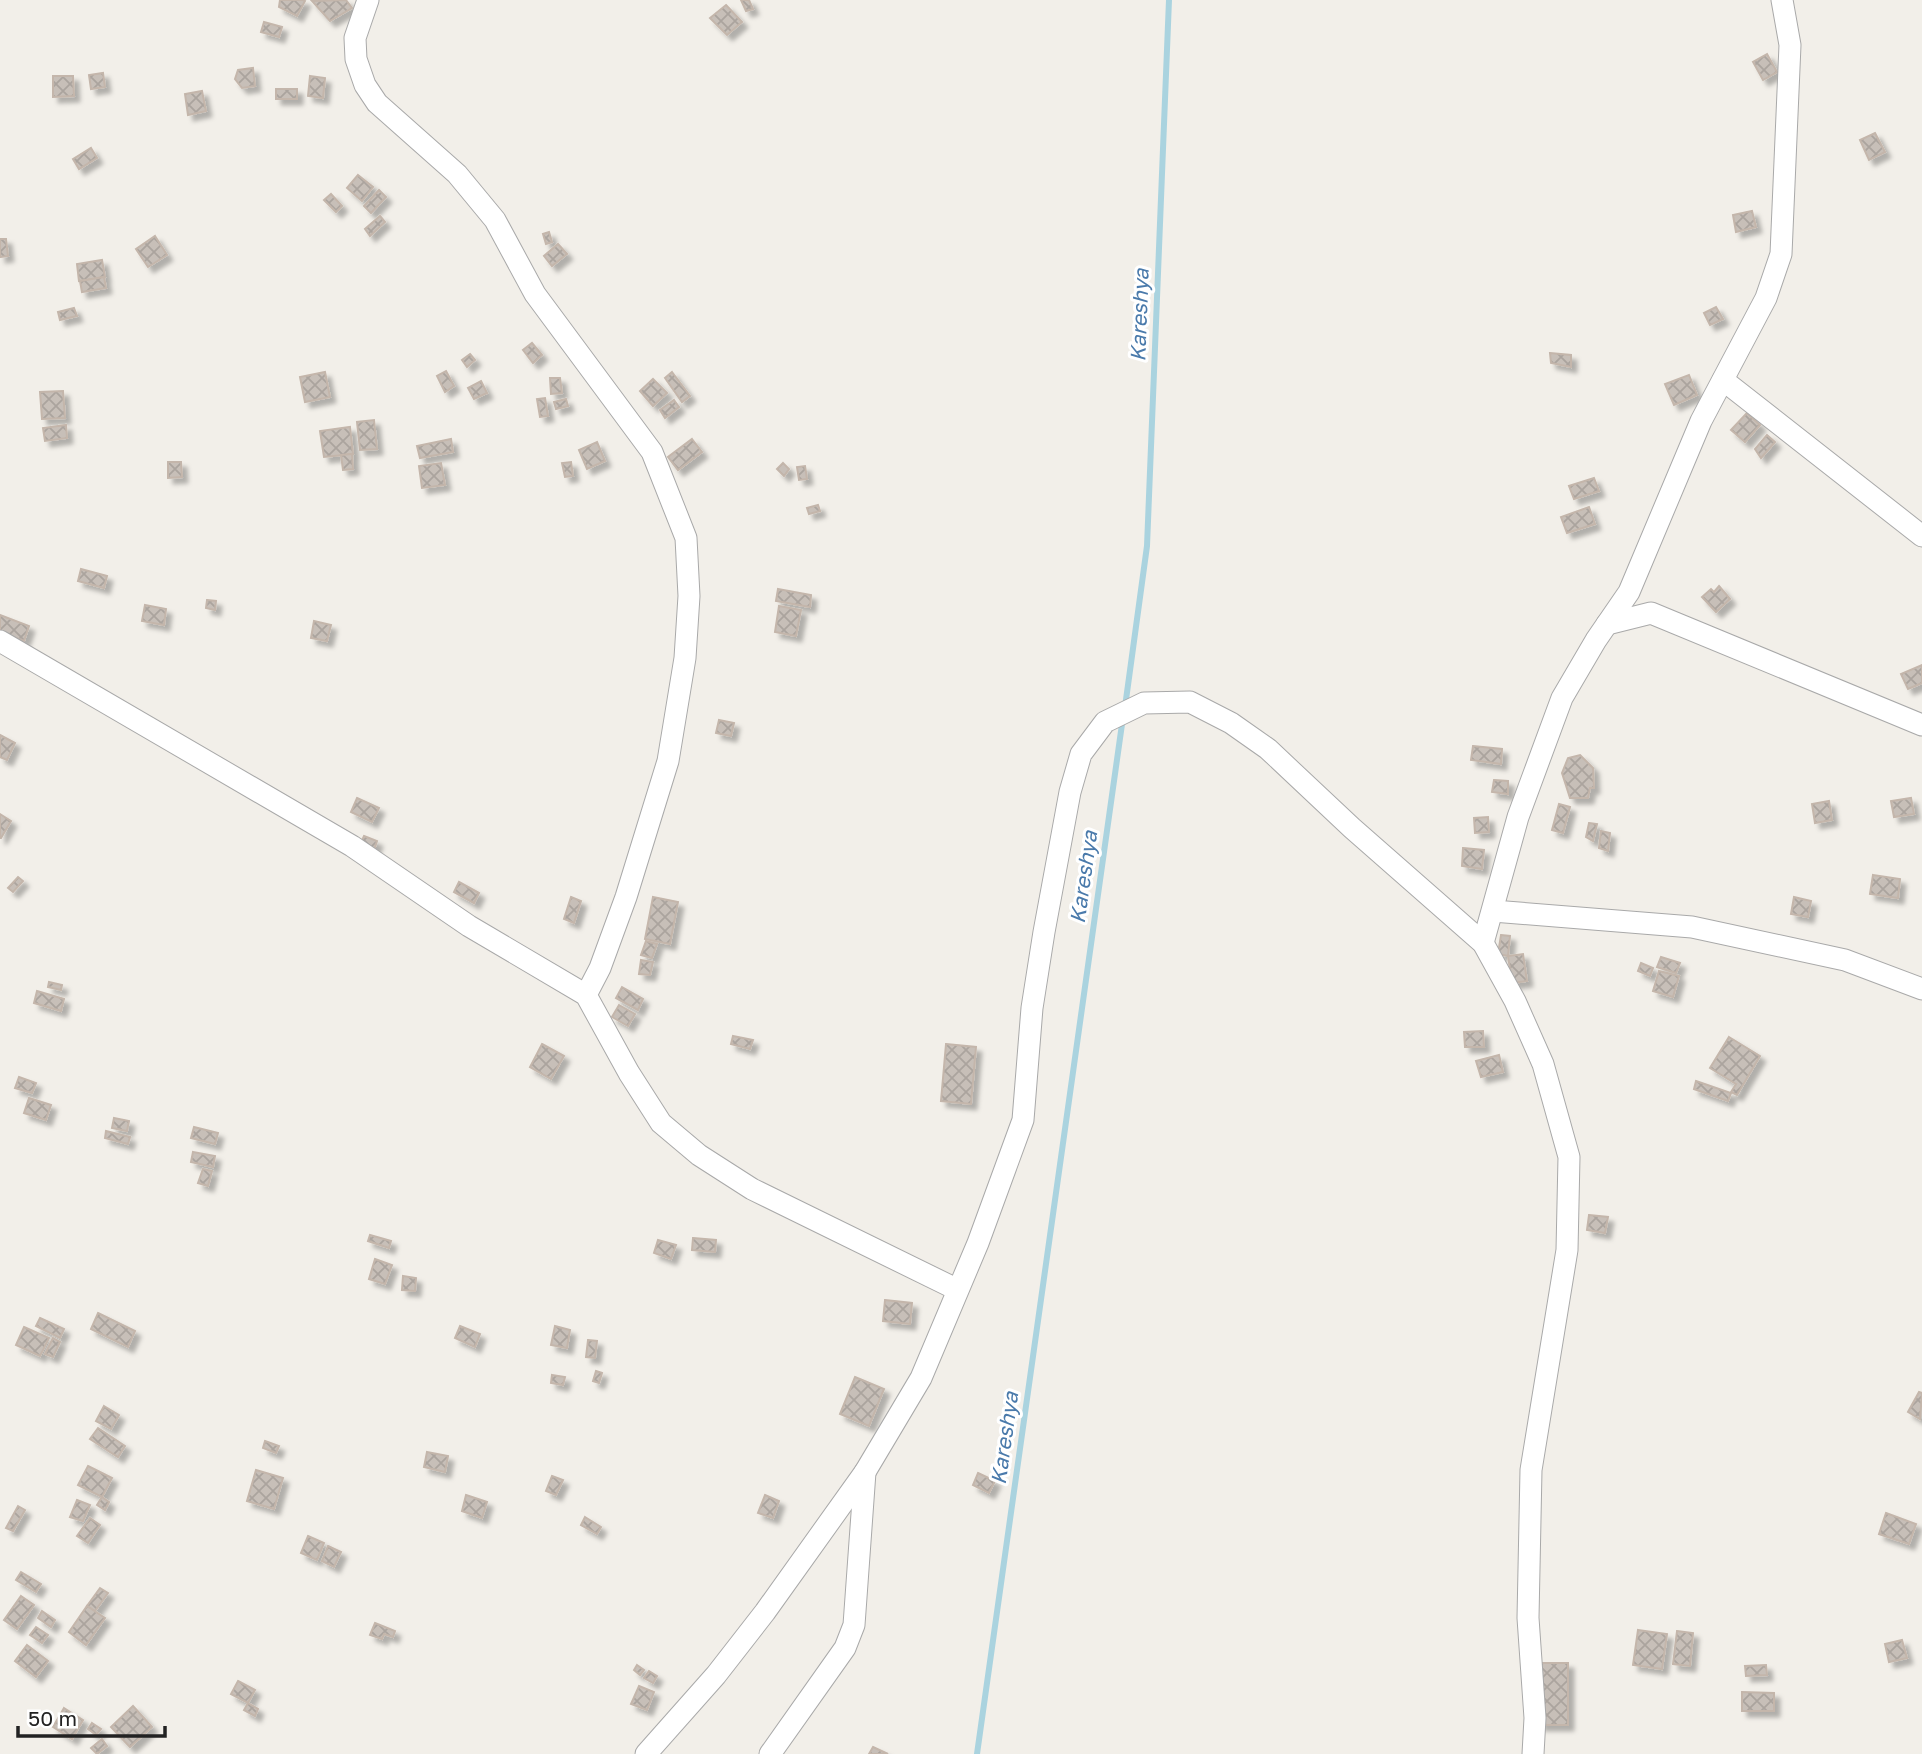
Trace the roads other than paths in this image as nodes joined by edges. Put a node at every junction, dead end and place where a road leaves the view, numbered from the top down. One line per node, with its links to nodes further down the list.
1 (368, 0): 11 (street)
2 (1782, 0): 3 (street)
3 (1723, 380): 4 (street); 5 (street)
4 (1922, 536)
5 (1606, 624): 7 (street); 8 (street)
6 (0, 641): 11 (street)
7 (1922, 725)
8 (1493, 911): 9 (street); 10 (street)
9 (1483, 943): 12 (street); 16 (street)
10 (1922, 989)
11 (586, 995): 12 (street)
12 (956, 1289): 13 (street)
13 (865, 1472): 14 (street); 15 (street)
14 (646, 1754)
15 (770, 1754)
16 (1533, 1754)

